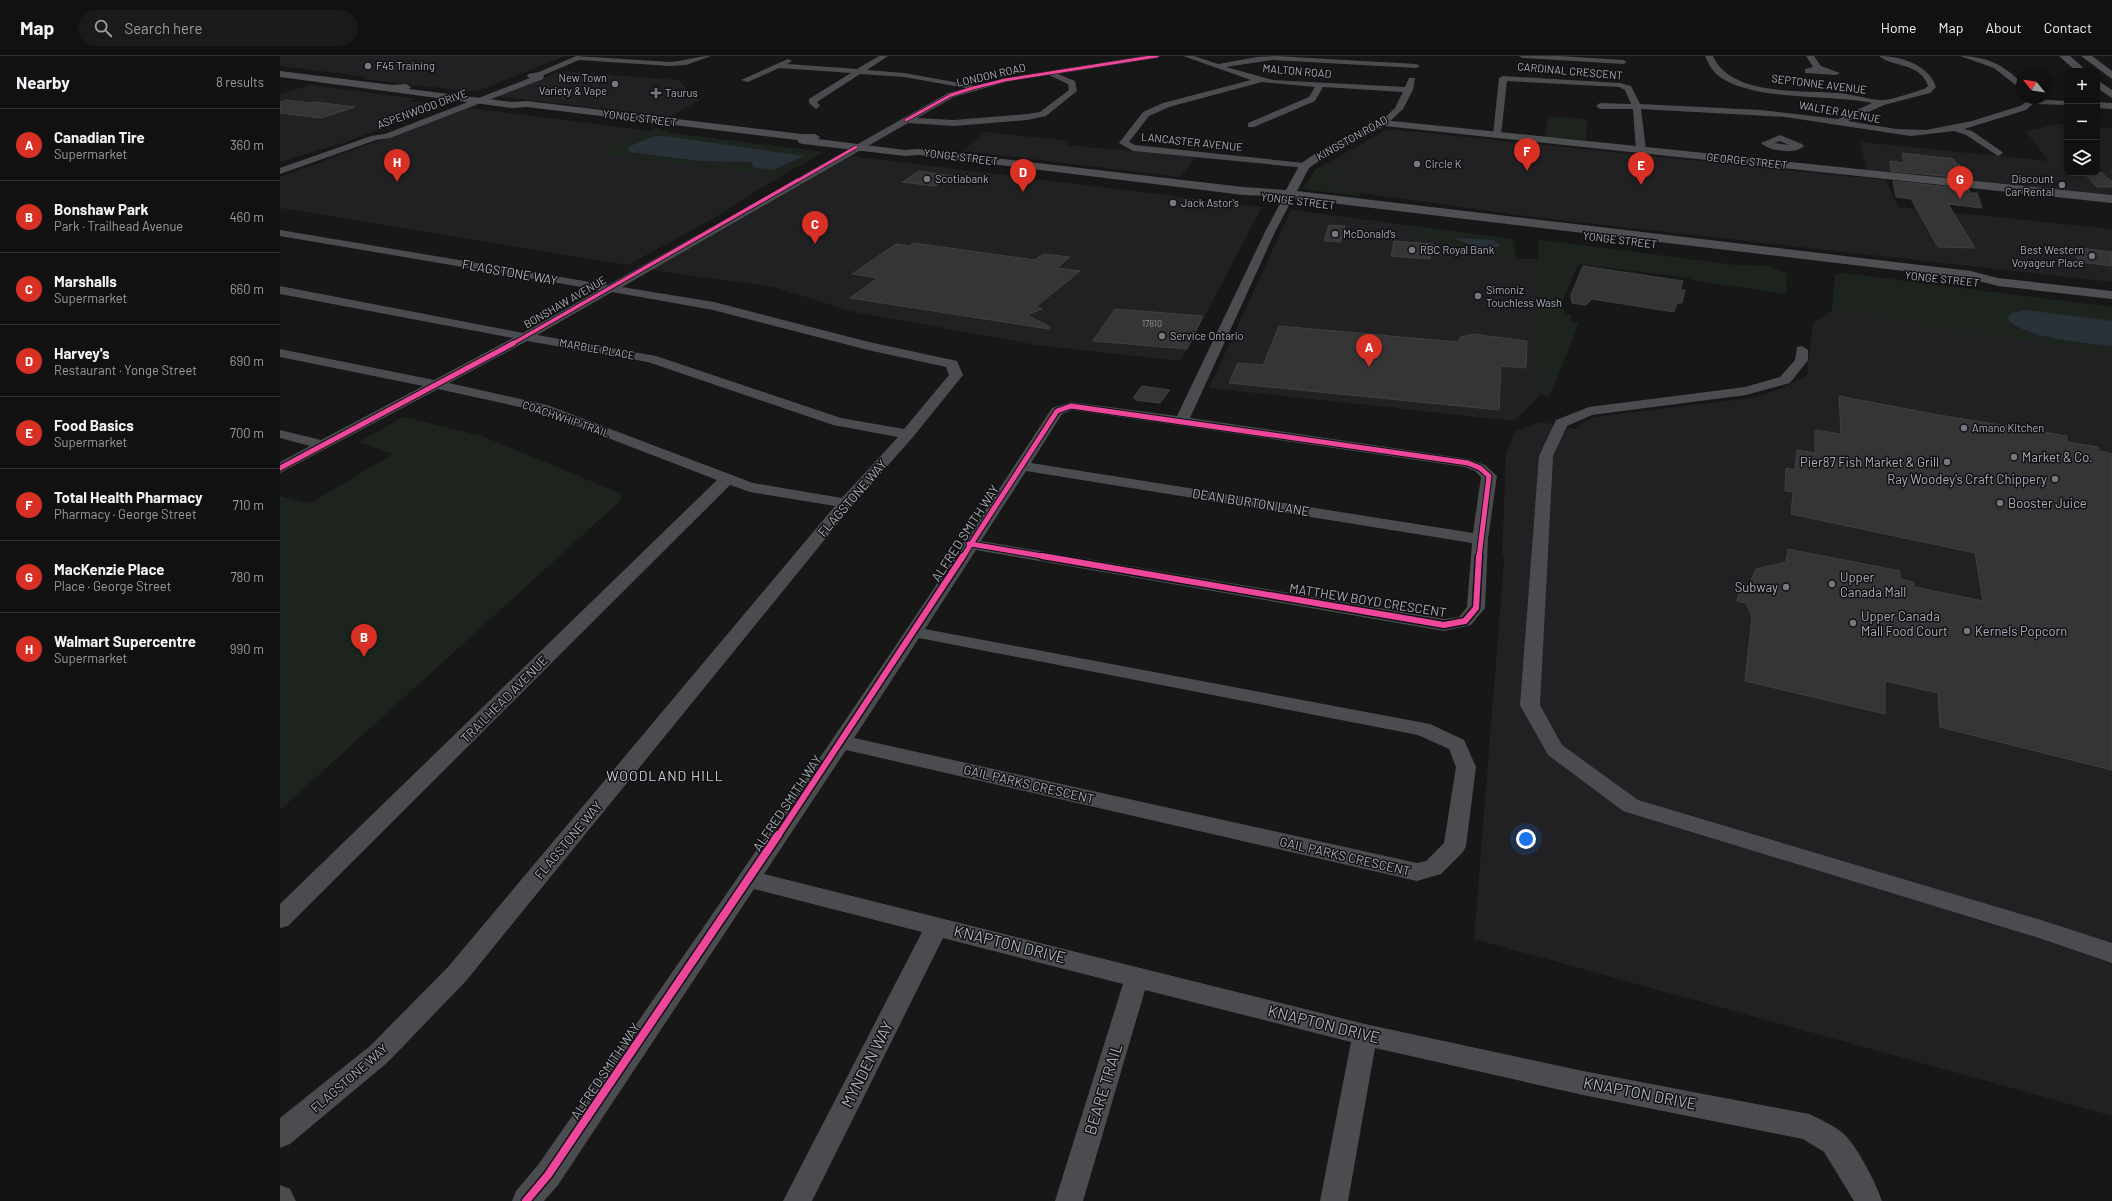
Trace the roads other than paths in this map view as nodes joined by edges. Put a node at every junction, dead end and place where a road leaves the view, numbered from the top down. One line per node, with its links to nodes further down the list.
1 (707, 56): 15 (street)
2 (798, 56): 19 (street)
3 (884, 56): 24 (street)
4 (1101, 56): 17 (street)
5 (1157, 56): 17 (street, LONDON ROAD)
6 (1187, 56): 21 (street, MALTON ROAD)
7 (1416, 56): 20 (street, KINGSTON ROAD)
8 (1523, 56): 18 (street)
9 (1710, 56): 31 (street, SEPTONNE AVENUE)
10 (1810, 56): 22 (street)
11 (1883, 56): 43 (street)
12 (1964, 56): 32 (street)
13 (2064, 56): 23 (main road)
14 (2086, 56): 27 (main road)
15 (580, 57): 41 (street, ASPENWOOD DRIVE)
16 (1623, 62): 18 (street)
17 (1117, 63): 25 (street, LONDON ROAD)
18 (1567, 63): 30 (street)
19 (779, 66): 24 (street); 28 (street)
20 (1416, 66): 21 (street); 37 (street, KINGSTON ROAD)
21 (1216, 67): 29 (street, MALTON ROAD)
22 (1818, 68): 22 (street)
23 (2078, 68)
24 (861, 72): 36 (street); 47 (street)
25 (1050, 73): 36 (street, LONDON ROAD); 51 (street)
26 (280, 74): 41 (main road, YONGE STREET)
27 (2112, 76)
28 (745, 80)
29 (1260, 80): 33 (street, MALTON ROAD); 40 (street, LANCASTER AVENUE)
30 (1566, 81): 50 (street, CARDINAL CRESCENT); 56 (street, CARDINAL CRESCENT)
31 (1734, 81): 35 (street, SEPTONNE AVENUE); 35 (street, SEPTONNE AVENUE)
32 (2016, 82)
33 (1318, 85): 37 (street, MALTON ROAD); 54 (street)
34 (2100, 85): 39 (main road)
35 (1754, 86): 43 (street, SEPTONNE AVENUE)
36 (973, 88): 51 (street, LONDON ROAD)
37 (1409, 90): 53 (street, KINGSTON ROAD)
38 (1185, 92): 40 (street, LANCASTER AVENUE)
39 (2112, 95)
40 (1200, 96): 62 (street, LANCASTER AVENUE)
41 (479, 98): 59 (main road, YONGE STREET); 63 (street, ASPENWOOD DRIVE)
42 (2052, 102): 44 (street)
43 (1881, 103): 52 (street)
44 (2064, 103)
45 (2027, 104): 55 (street, WALTER AVENUE)
46 (2100, 105): 49 (street)
47 (816, 106)
48 (1600, 106): 50 (street, WALTER AVENUE)
49 (2112, 106)
50 (1637, 107): 52 (street, WALTER AVENUE); 60 (street, CARDINAL CRESCENT)
51 (906, 120): 59 (street, LONDON ROAD)
52 (1840, 122): 55 (street, WALTER AVENUE)
53 (1383, 123): 56 (main road, GEORGE STREET); 62 (main road, KINGSTON ROAD)
54 (1251, 125)
55 (1953, 128): 61 (street)
56 (1497, 135): 60 (main road, GEORGE STREET)
57 (1754, 142): 58 (street)
58 (1766, 143): 58 (street)
59 (860, 145): 64 (main road, YONGE STREET); 68 (street, BONSHAW AVENUE)
60 (1641, 150): 65 (main road, GEORGE STREET)
61 (1998, 153)
62 (1304, 166): 64 (main road, KINGSTON ROAD)
63 (280, 171)
64 (1288, 197): 67 (main road, YONGE STREET); 67 (main road, YONGE STREET); 76 (street)
65 (2112, 199)
66 (280, 233): 68 (street, FLAGSTONE WAY)
67 (1998, 282): 70 (main road, YONGE STREET)
68 (609, 289): 71 (street, BONSHAW AVENUE); 78 (street, FLAGSTONE WAY)
69 (280, 290): 71 (street, MARBLE PLACE)
70 (2112, 295)
71 (525, 337): 74 (street, BONSHAW AVENUE); 78 (street, MARBLE PLACE)
72 (1802, 350): 91 (street)
73 (280, 353): 74 (street, COACHWHIP TRAIL)
74 (434, 385): 79 (street, BONSHAW AVENUE); 82 (street, COACHWHIP TRAIL)
75 (1057, 410): 76 (street, MATTHEW BOYD CRESCENT); 80 (street, ALFRED SMITH WAY)
76 (1181, 422): 84 (street, MATTHEW BOYD CRESCENT)
77 (280, 434): 79 (street)
78 (908, 434): 83 (street, FLAGSTONE WAY)
79 (323, 445): 81 (street, BONSHAW AVENUE)
80 (1022, 466): 84 (street, DEAN BURTON LANE); 85 (street, ALFRED SMITH WAY)
81 (280, 468)
82 (727, 479): 83 (street, COACHWHIP TRAIL); 89 (street, TRAILHEAD AVENUE)
83 (846, 503): 94 (street, FLAGSTONE WAY)
84 (1480, 539): 85 (street, MATTHEW BOYD CRESCENT)
85 (969, 544): 86 (street, ALFRED SMITH WAY)
86 (914, 632): 87 (street, ALFRED SMITH WAY); 87 (street, GAIL PARKS CRESCENT)
87 (842, 742): 88 (street, ALFRED SMITH WAY)
88 (749, 879): 90 (street, KNAPTON DRIVE); 95 (street, ALFRED SMITH WAY)
89 (280, 919)
90 (937, 926): 92 (street, KNAPTON DRIVE); 96 (street, MYNDEN WAY)
91 (2112, 953)
92 (1137, 977): 93 (street, KNAPTON DRIVE); 97 (street, BEARE TRAIL)
93 (1365, 1035): 98 (street); 99 (street, KNAPTON DRIVE)
94 (280, 1135)
95 (526, 1201)
96 (797, 1201)
97 (1069, 1201)
98 (1334, 1201)
99 (1868, 1201)

